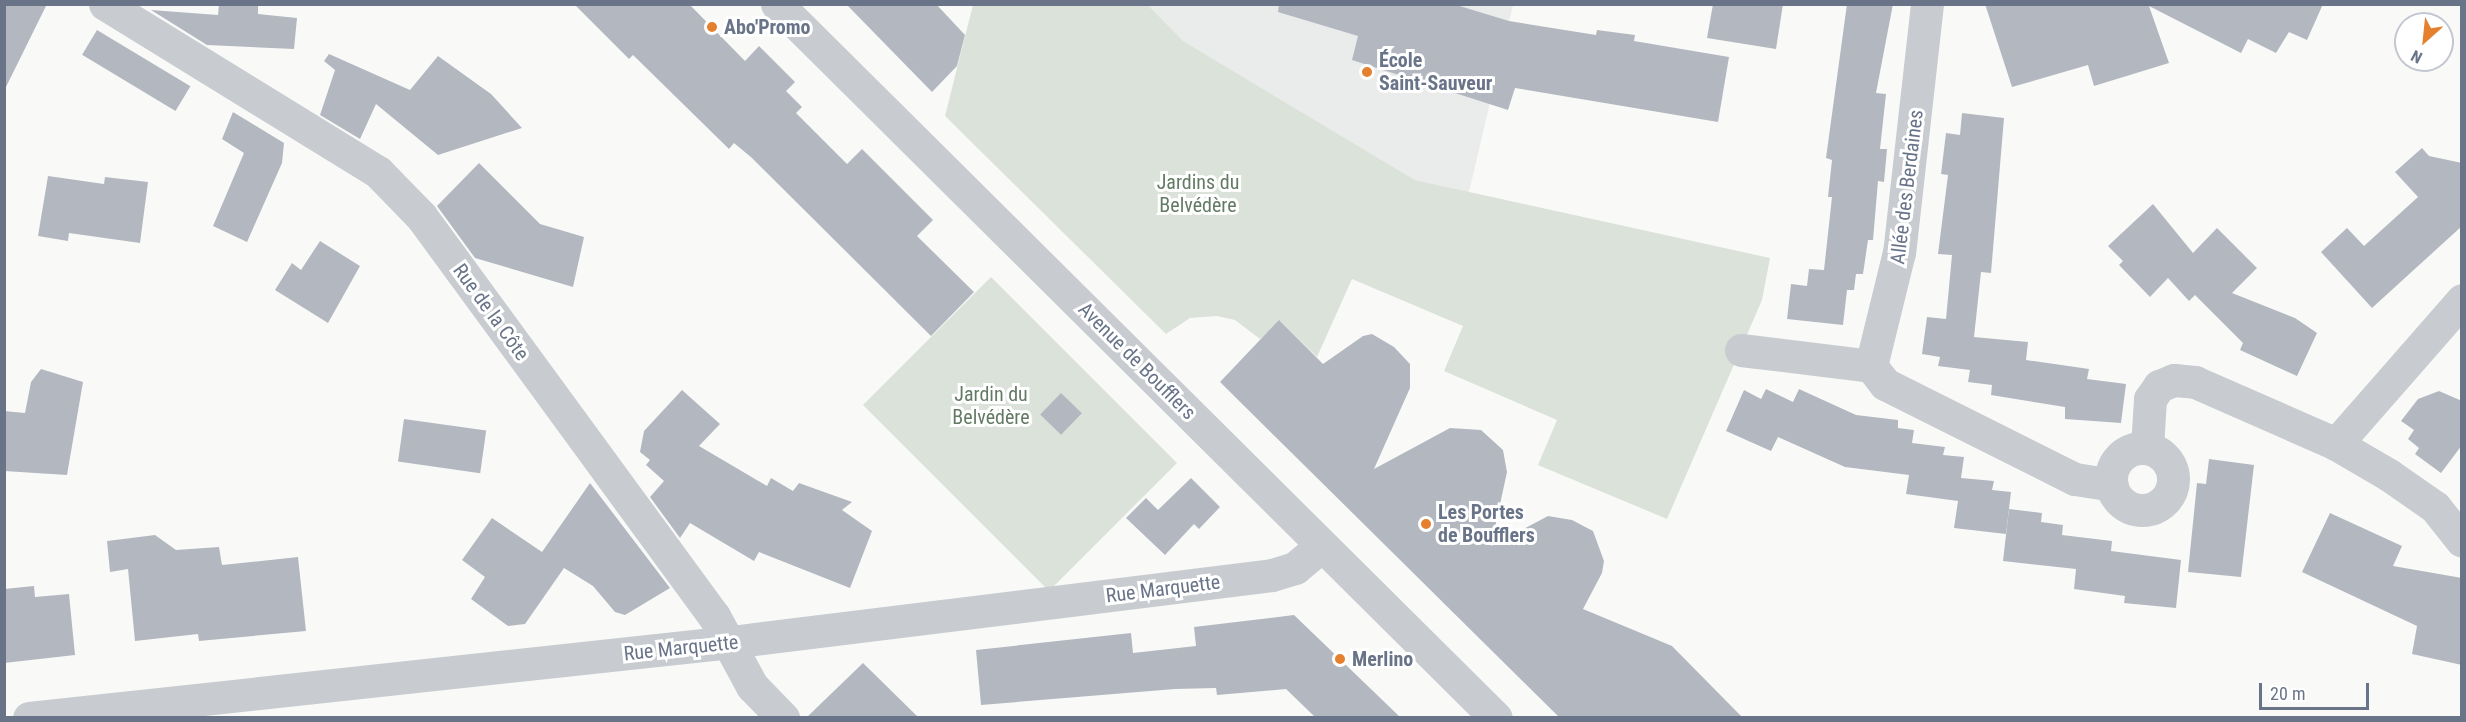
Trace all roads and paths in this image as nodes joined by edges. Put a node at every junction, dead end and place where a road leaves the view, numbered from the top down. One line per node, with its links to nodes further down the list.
1 (105, 4): 12 (street, Rue de la Côte)
2 (777, 4): 11 (street, Avenue de Boufflers)
3 (1927, 4): 6 (street, Allée des Berdaines)
4 (2462, 300): 7 (street)
5 (1741, 350): 6 (street)
6 (1871, 366): 9 (street)
7 (2337, 444): 8 (street); 10 (street)
8 (2147, 448): 9 (street); 9 (street)
9 (2112, 485)
10 (2462, 541)
11 (1322, 545): 12 (street, Rue Marquette); 15 (street, Avenue de Boufflers)
12 (732, 642): 13 (street, Rue Marquette); 14 (street, Rue de la Côte)
13 (28, 717)
14 (783, 717)
15 (1496, 717)

